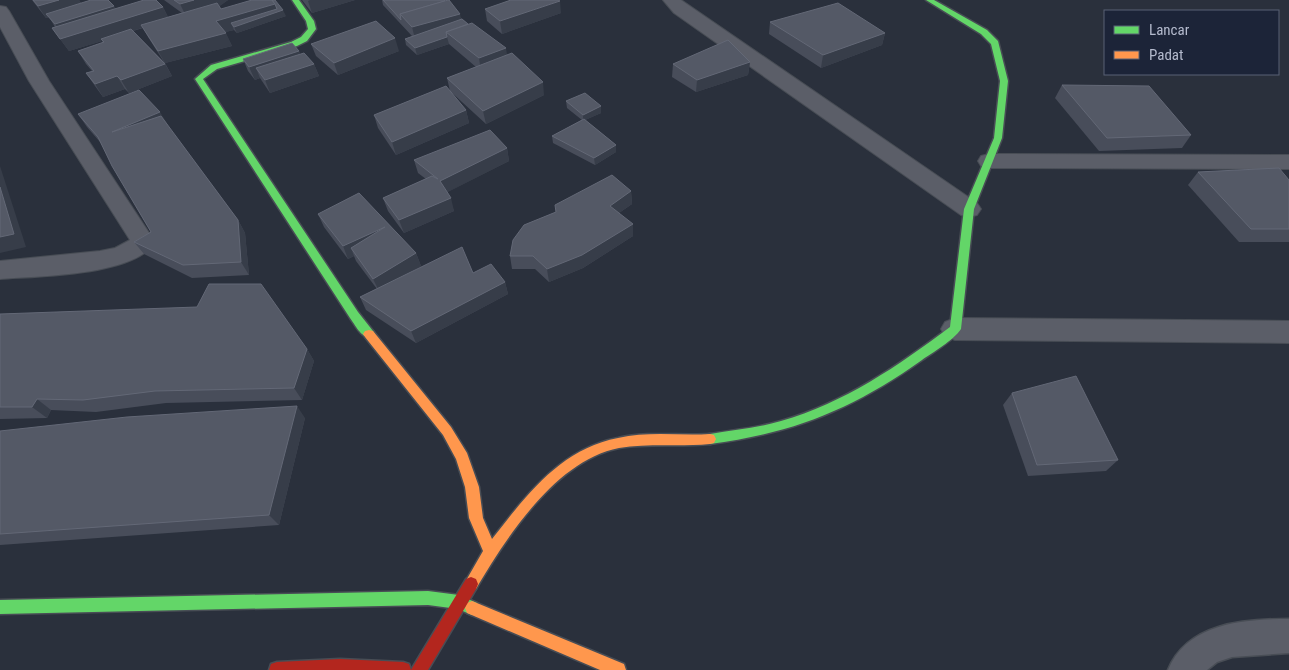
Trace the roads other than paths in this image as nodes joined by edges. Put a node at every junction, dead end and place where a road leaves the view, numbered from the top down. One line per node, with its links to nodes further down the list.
1 (295, 0): 11 (street)
2 (671, 0): 7 (street)
3 (928, 0): 5 (street)
4 (0, 10): 8 (street)
5 (989, 161): 6 (street); 7 (street)
6 (1289, 162)
7 (969, 208): 9 (street)
8 (0, 270)
9 (955, 329): 10 (street); 11 (street)
10 (1289, 332)
11 (490, 552): 12 (street)
12 (459, 602): 13 (street); 17 (street); 18 (street)
13 (0, 607)
14 (1289, 636): 19 (lane)
15 (277, 670): 16 (street)
16 (403, 670)
17 (419, 670)
18 (618, 670)
19 (1185, 670)

